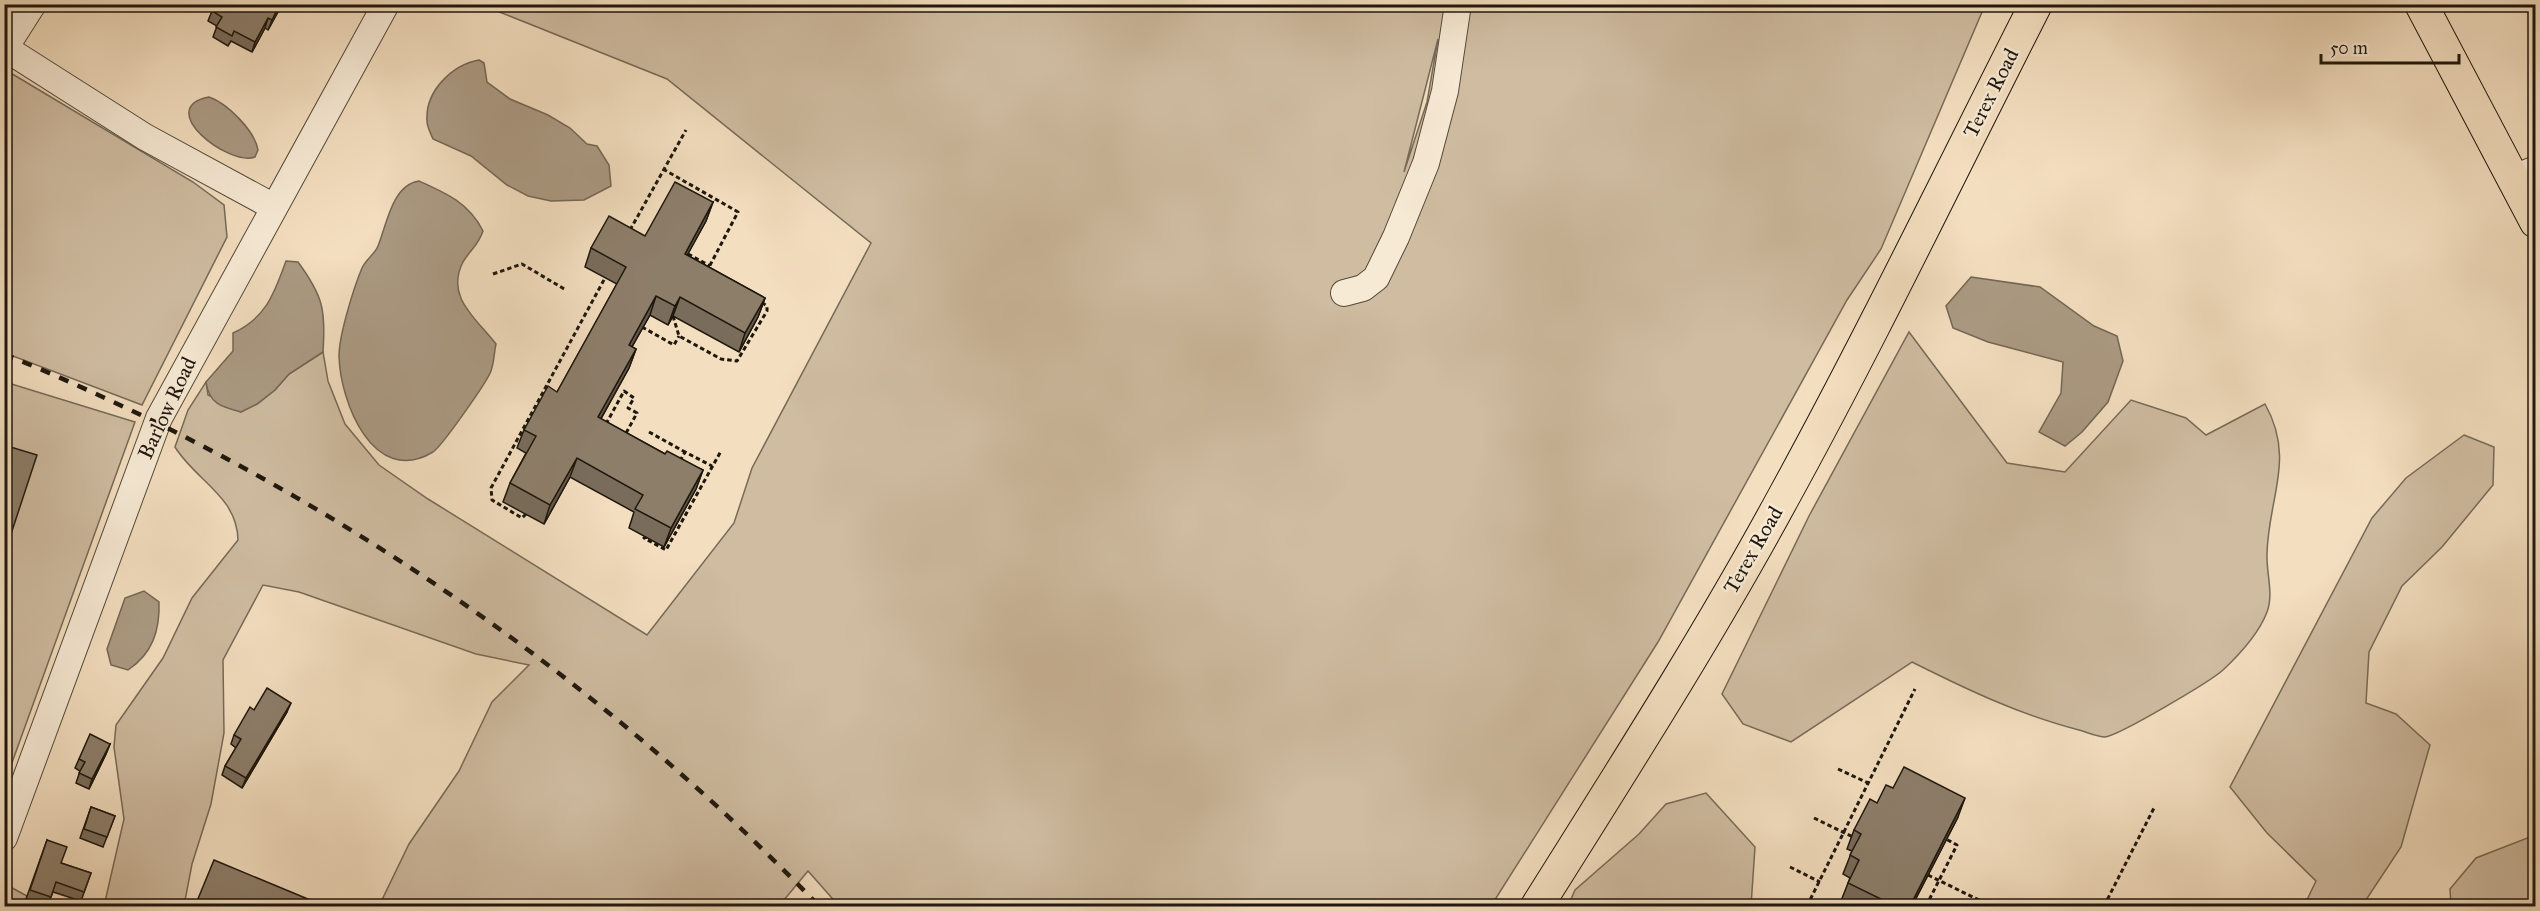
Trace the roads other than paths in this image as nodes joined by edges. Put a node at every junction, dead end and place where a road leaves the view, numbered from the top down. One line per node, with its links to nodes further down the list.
1 (33, 4): 7 (street)
2 (386, 4): 10 (street, Barlow Road)
3 (1458, 4): 12 (street)
4 (2017, 4): 9 (main road, Terex Road)
5 (2036, 4): 9 (main road, Terex Road)
6 (2421, 4): 8 (main road)
7 (5, 48): 10 (street)
8 (2524, 174): 11 (main road)
9 (1946, 181): 14 (main road, Terex Road)
10 (274, 207): 13 (street, Barlow Road)
11 (2534, 215)
12 (1344, 293)
13 (4, 838)
14 (1537, 906)

